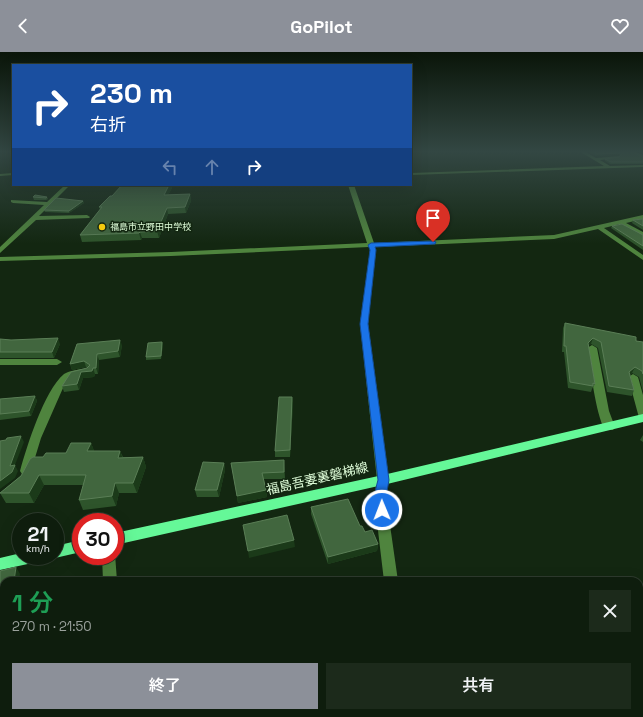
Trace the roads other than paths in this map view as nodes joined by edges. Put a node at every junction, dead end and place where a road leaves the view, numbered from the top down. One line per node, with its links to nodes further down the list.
1 (67, 186): 4 (street)
2 (351, 186): 11 (street)
3 (13, 201): 4 (street)
4 (48, 204): 7 (street)
5 (87, 217): 7 (street)
6 (643, 217): 8 (street)
7 (34, 218): 12 (street)
8 (621, 222): 9 (street); 10 (street)
9 (599, 227): 11 (street); 13 (street)
10 (643, 234)
11 (371, 245): 14 (street); 23 (street)
12 (0, 251)
13 (643, 258)
14 (0, 259)
15 (592, 348): 22 (street)
16 (0, 362): 17 (street)
17 (57, 362)
18 (86, 372): 24 (street)
19 (633, 377): 20 (street)
20 (643, 414)
21 (643, 418): 22 (main road, 福島吾妻裏磐梯線)
22 (609, 427): 23 (main road, 福島吾妻裏磐梯線)
23 (383, 480): 25 (main road, 福島吾妻裏磐梯線); 30 (street)
24 (21, 482)
25 (124, 536)
26 (12, 561): 27 (main road)
27 (0, 564)
28 (109, 565): 29 (street)
29 (110, 577)
30 (390, 577)

